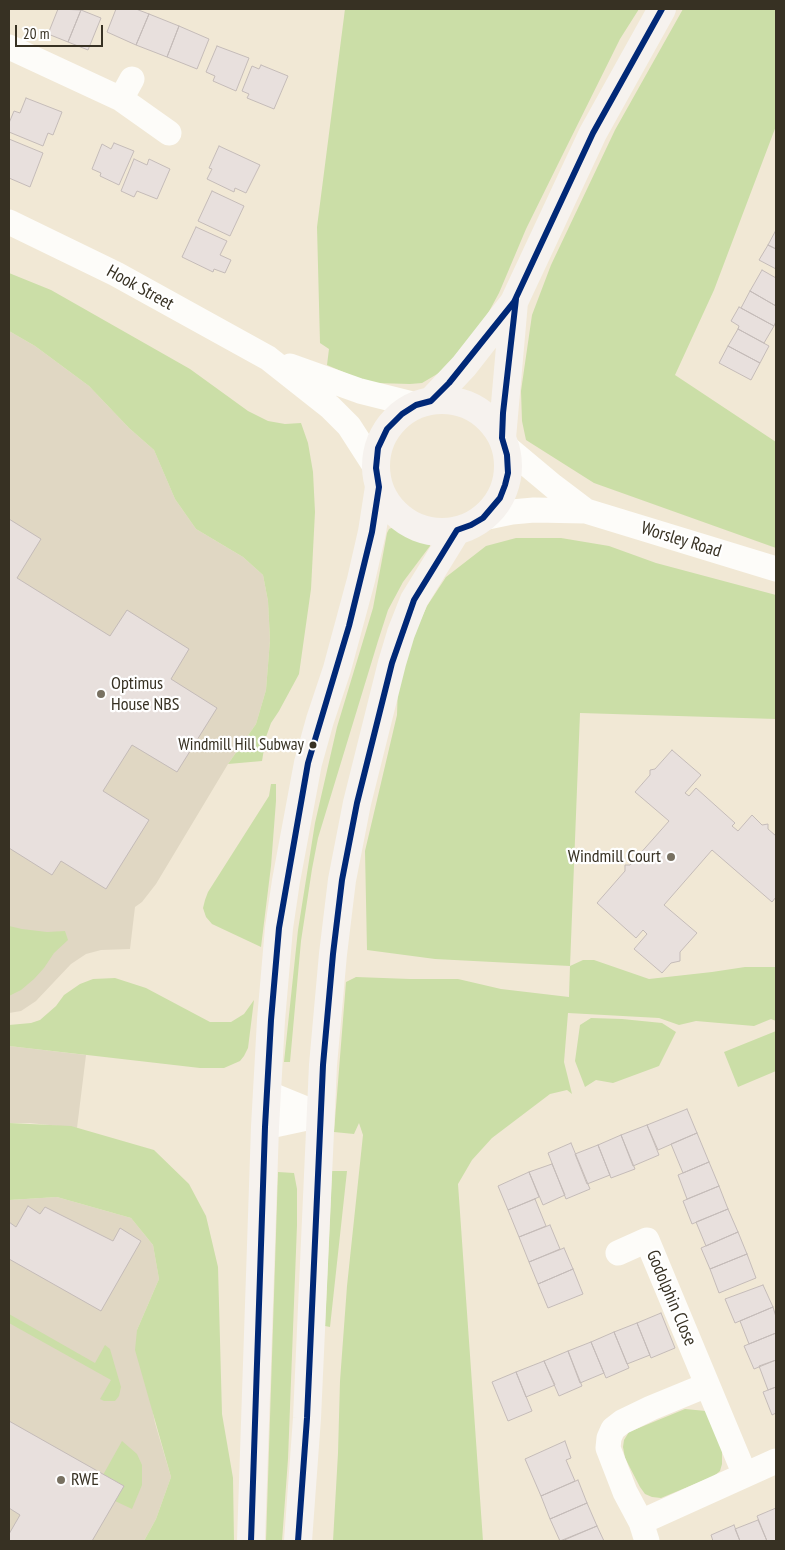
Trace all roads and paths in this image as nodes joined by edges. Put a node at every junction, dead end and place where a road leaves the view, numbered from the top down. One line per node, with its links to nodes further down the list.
1 (662, 9): 5 (main road)
2 (9, 47): 3 (street)
3 (168, 133)
4 (9, 222): 6 (street, Hook Street)
5 (514, 302): 7 (main road); 8 (main road)
6 (268, 358): 7 (street, Hook Street); 9 (street, Hook Street)
7 (423, 403): 8 (main road); 9 (main road)
8 (503, 442): 10 (street, Worsley Road); 11 (main road)
9 (378, 478): 12 (main road); 14 (main road)
10 (586, 511): 11 (street, Worsley Road); 13 (street, Worsley Road)
11 (483, 518): 12 (main road)
12 (458, 530): 15 (main road)
13 (776, 569)
14 (267, 1093): 15 (street); 16 (main road)
15 (321, 1115): 16 (street); 23 (main road)
16 (265, 1127): 22 (main road)
17 (618, 1253): 18 (street, Godolphin Close)
18 (708, 1385): 20 (street, Godolphin Close); 21 (street)
19 (776, 1462): 20 (street)
20 (745, 1475): 21 (street)
21 (644, 1532)
22 (251, 1541)
23 (298, 1541)

